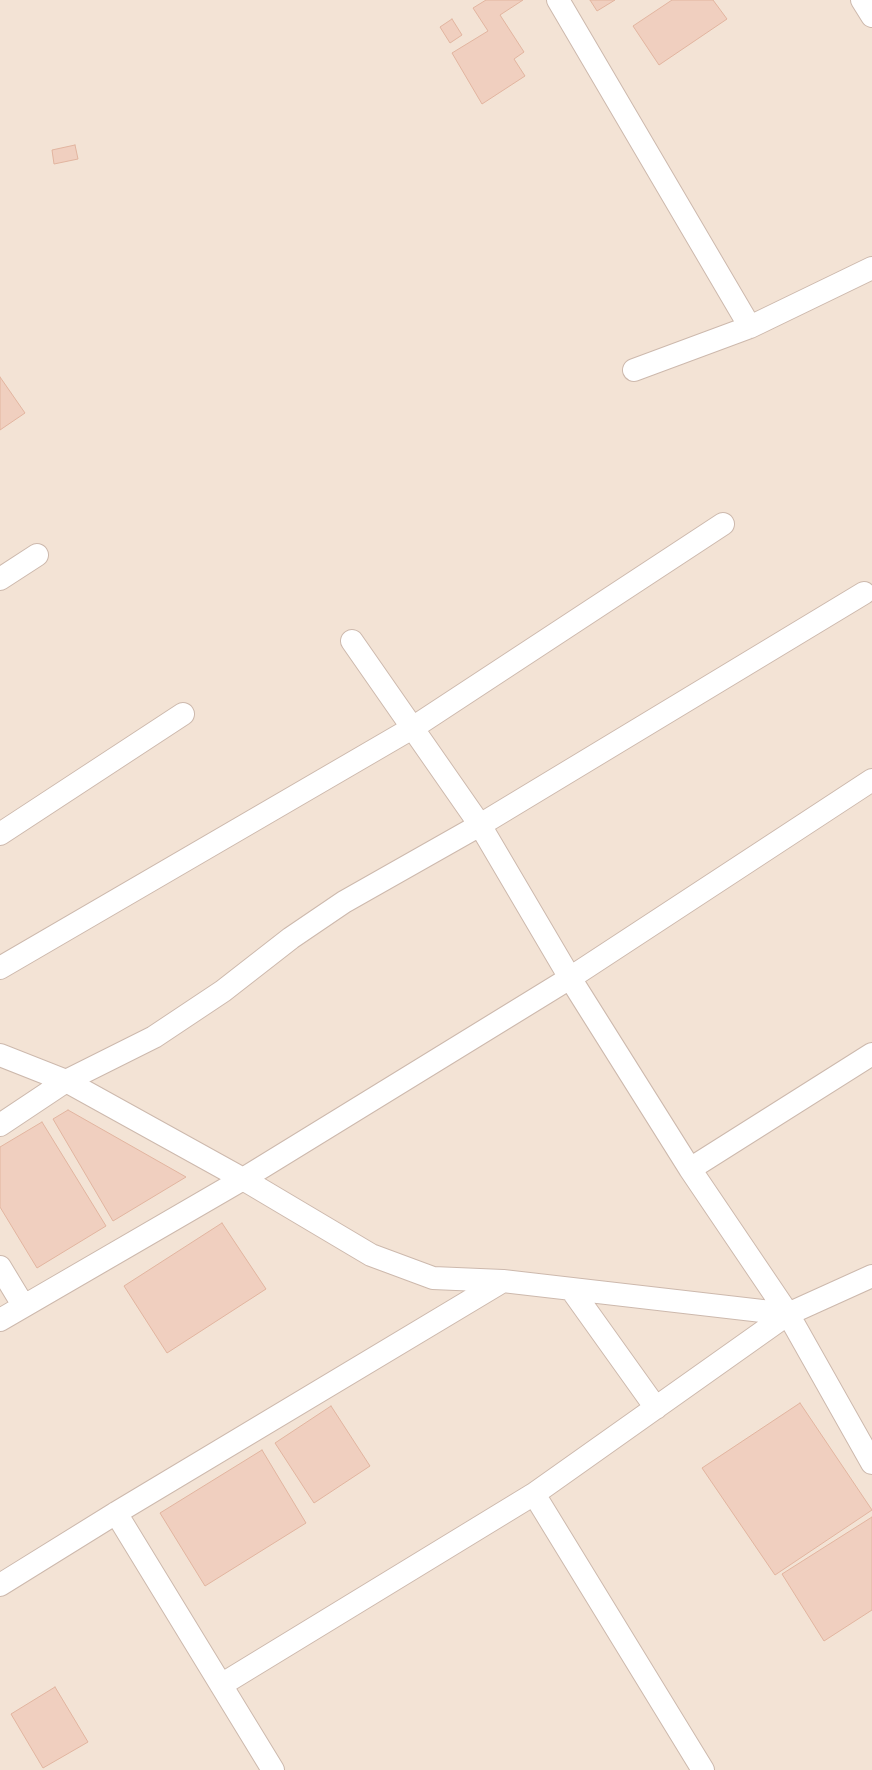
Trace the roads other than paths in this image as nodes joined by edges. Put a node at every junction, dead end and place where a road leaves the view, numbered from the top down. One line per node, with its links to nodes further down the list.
1 (558, 0): 5 (street)
2 (862, 0): 3 (street)
3 (872, 16)
4 (872, 268): 5 (street)
5 (750, 327): 6 (street)
6 (634, 370)
7 (723, 524): 13 (street)
8 (37, 555): 9 (street)
9 (0, 579)
10 (864, 593): 15 (street)
11 (352, 641): 13 (street)
12 (183, 714): 16 (street)
13 (414, 727): 15 (street); 17 (street)
14 (872, 780): 18 (street)
15 (480, 825): 18 (street); 21 (street)
16 (0, 834)
17 (0, 968)
18 (570, 978): 23 (street); 24 (street)
19 (872, 1054): 23 (street)
20 (0, 1055): 21 (street)
21 (66, 1082): 22 (street); 24 (street)
22 (0, 1125)
23 (690, 1168): 30 (street)
24 (243, 1179): 27 (street); 29 (street)
25 (0, 1267): 29 (street)
26 (872, 1276): 30 (street)
27 (503, 1281): 28 (street); 35 (street)
28 (571, 1289): 30 (street); 32 (street)
29 (23, 1305): 31 (street)
30 (788, 1314): 32 (street); 33 (street)
31 (0, 1320)
32 (656, 1408): 34 (street)
33 (872, 1463)
34 (534, 1494): 37 (street); 39 (street)
35 (116, 1513): 36 (street); 37 (street)
36 (0, 1585)
37 (221, 1685): 38 (street)
38 (273, 1770)
39 (703, 1770)

